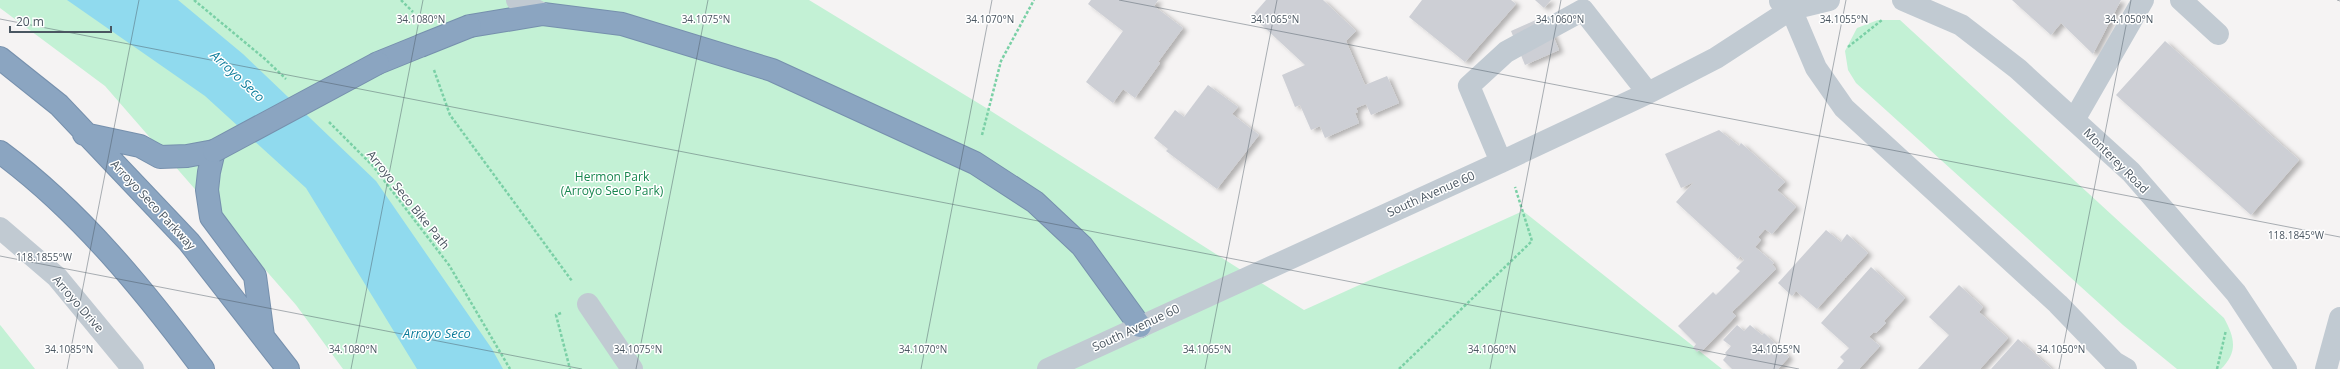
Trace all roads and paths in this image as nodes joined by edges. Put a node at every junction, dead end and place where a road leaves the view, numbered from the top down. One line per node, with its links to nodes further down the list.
1 (194, 0): 18 (path)
2 (401, 0): 11 (path)
3 (517, 0): 12 (street)
4 (1034, 0): 26 (path)
5 (1830, 0): 10 (street)
6 (1903, 0): 20 (street, Monterey Road)
7 (2143, 0): 20 (street)
8 (2181, 0): 14 (street)
9 (1584, 3): 19 (street); 25 (street)
10 (1792, 3): 19 (street, South Avenue 60); 41 (street)
11 (413, 12)
12 (543, 14): 23 (highway, bridge); 26 (highway)
13 (1882, 20): 15 (path)
14 (2218, 34)
15 (1848, 46)
16 (0, 58): 22 (highway, Arroyo Seco Parkway)
17 (432, 65): 28 (path)
18 (288, 82)
19 (1648, 93): 25 (street, South Avenue 60)
20 (2074, 120): 43 (street, Monterey Road)
21 (328, 121): 36 (path, Arroyo Seco Bike Path)
22 (84, 134): 23 (highway); 32 (highway, Arroyo Seco Parkway)
23 (214, 151): 32 (highway)
24 (0, 152): 34 (highway)
25 (1504, 161): 31 (street, South Avenue 60); 40 (path)
26 (976, 163): 31 (highway)
27 (0, 228): 33 (street, Arroyo Drive)
28 (588, 304): 37 (path); 38 (street)
29 (2340, 318): 44 (street)
30 (2227, 323): 42 (path)
31 (1140, 326): 39 (street, South Avenue 60)
32 (263, 336): 35 (highway, Arroyo Seco Parkway)
33 (132, 369)
34 (203, 369)
35 (288, 369)
36 (510, 369)
37 (570, 369)
38 (632, 369)
39 (1048, 369)
40 (1399, 369)
41 (2126, 369)
42 (2217, 369)
43 (2286, 369)
44 (2326, 369)

